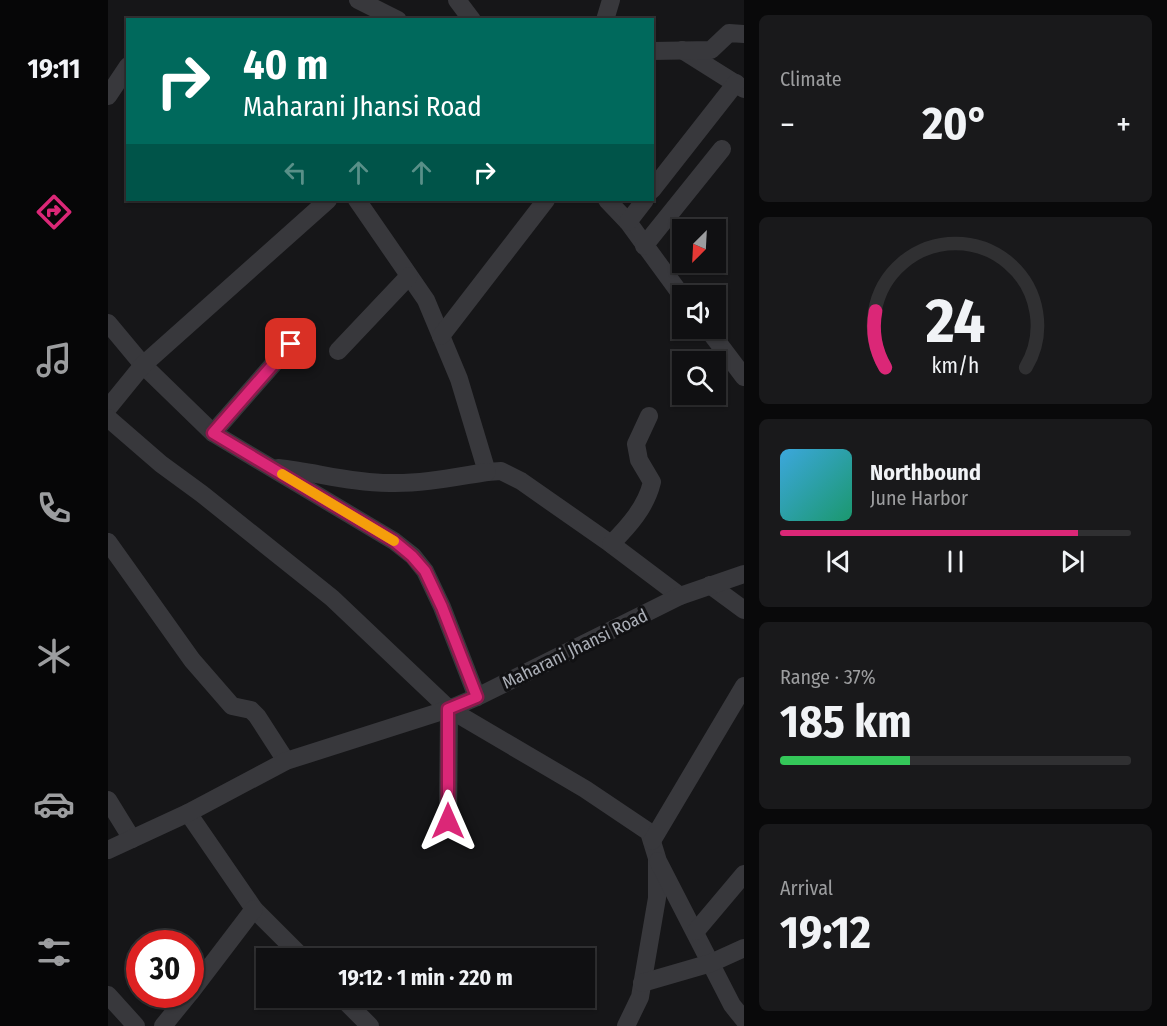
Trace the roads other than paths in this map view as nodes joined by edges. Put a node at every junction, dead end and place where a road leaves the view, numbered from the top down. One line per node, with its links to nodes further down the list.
1 (358, 0): 4 (street)
2 (457, 0): 5 (street)
3 (611, 0): 6 (street)
4 (394, 18)
5 (470, 18)
6 (606, 18)
7 (744, 34): 8 (street)
8 (680, 50): 9 (street); 11 (street)
9 (654, 51)
10 (126, 69): 12 (street)
11 (740, 86): 14 (street)
12 (108, 96)
13 (722, 149): 21 (street)
14 (654, 188)
15 (327, 201): 29 (street)
16 (358, 201): 22 (street)
17 (545, 201): 25 (street)
18 (608, 201): 20 (street)
19 (644, 201): 20 (street)
20 (628, 222): 21 (street)
21 (644, 246): 23 (street)
22 (409, 276): 25 (street); 28 (street)
23 (674, 285)
24 (108, 323): 29 (street)
25 (441, 336): 36 (street)
26 (715, 339): 30 (street)
27 (291, 344): 34 (street)
28 (338, 351)
29 (143, 365): 31 (street); 34 (street)
30 (744, 377)
31 (108, 408)
32 (649, 416): 38 (street)
33 (108, 418): 45 (street)
34 (213, 433): 35 (street)
35 (270, 467): 36 (street); 44 (street)
36 (487, 472): 38 (street)
37 (108, 542): 46 (street)
38 (611, 544): 41 (street)
39 (744, 574): 40 (street, Maharani Jhansi Road)
40 (710, 585): 41 (street, Maharani Jhansi Road); 42 (street)
41 (680, 596): 44 (street, Maharani Jhansi Road)
42 (744, 610)
43 (744, 686): 52 (street)
44 (477, 697): 45 (street, Maharani Jhansi Road)
45 (448, 709): 46 (street, Maharani Jhansi Road); 49 (street); 52 (street)
46 (286, 761): 48 (street, Maharani Jhansi Road)
47 (108, 800): 50 (street)
48 (188, 813): 50 (street, Maharani Jhansi Road); 54 (street)
49 (448, 821)
50 (132, 839): 51 (street, Maharani Jhansi Road)
51 (108, 850)
52 (654, 850): 55 (street); 60 (street)
53 (744, 874): 55 (street)
54 (254, 909): 56 (street); 59 (street)
55 (696, 931): 58 (street)
56 (293, 948)
57 (744, 948): 58 (street)
58 (711, 963): 60 (street); 64 (street)
59 (204, 975)
60 (642, 983): 68 (street)
61 (108, 995): 65 (street)
62 (178, 1008): 66 (street)
63 (352, 1008): 67 (street)
64 (744, 1020)
65 (136, 1026)
66 (163, 1026)
67 (370, 1026)
68 (626, 1026)

